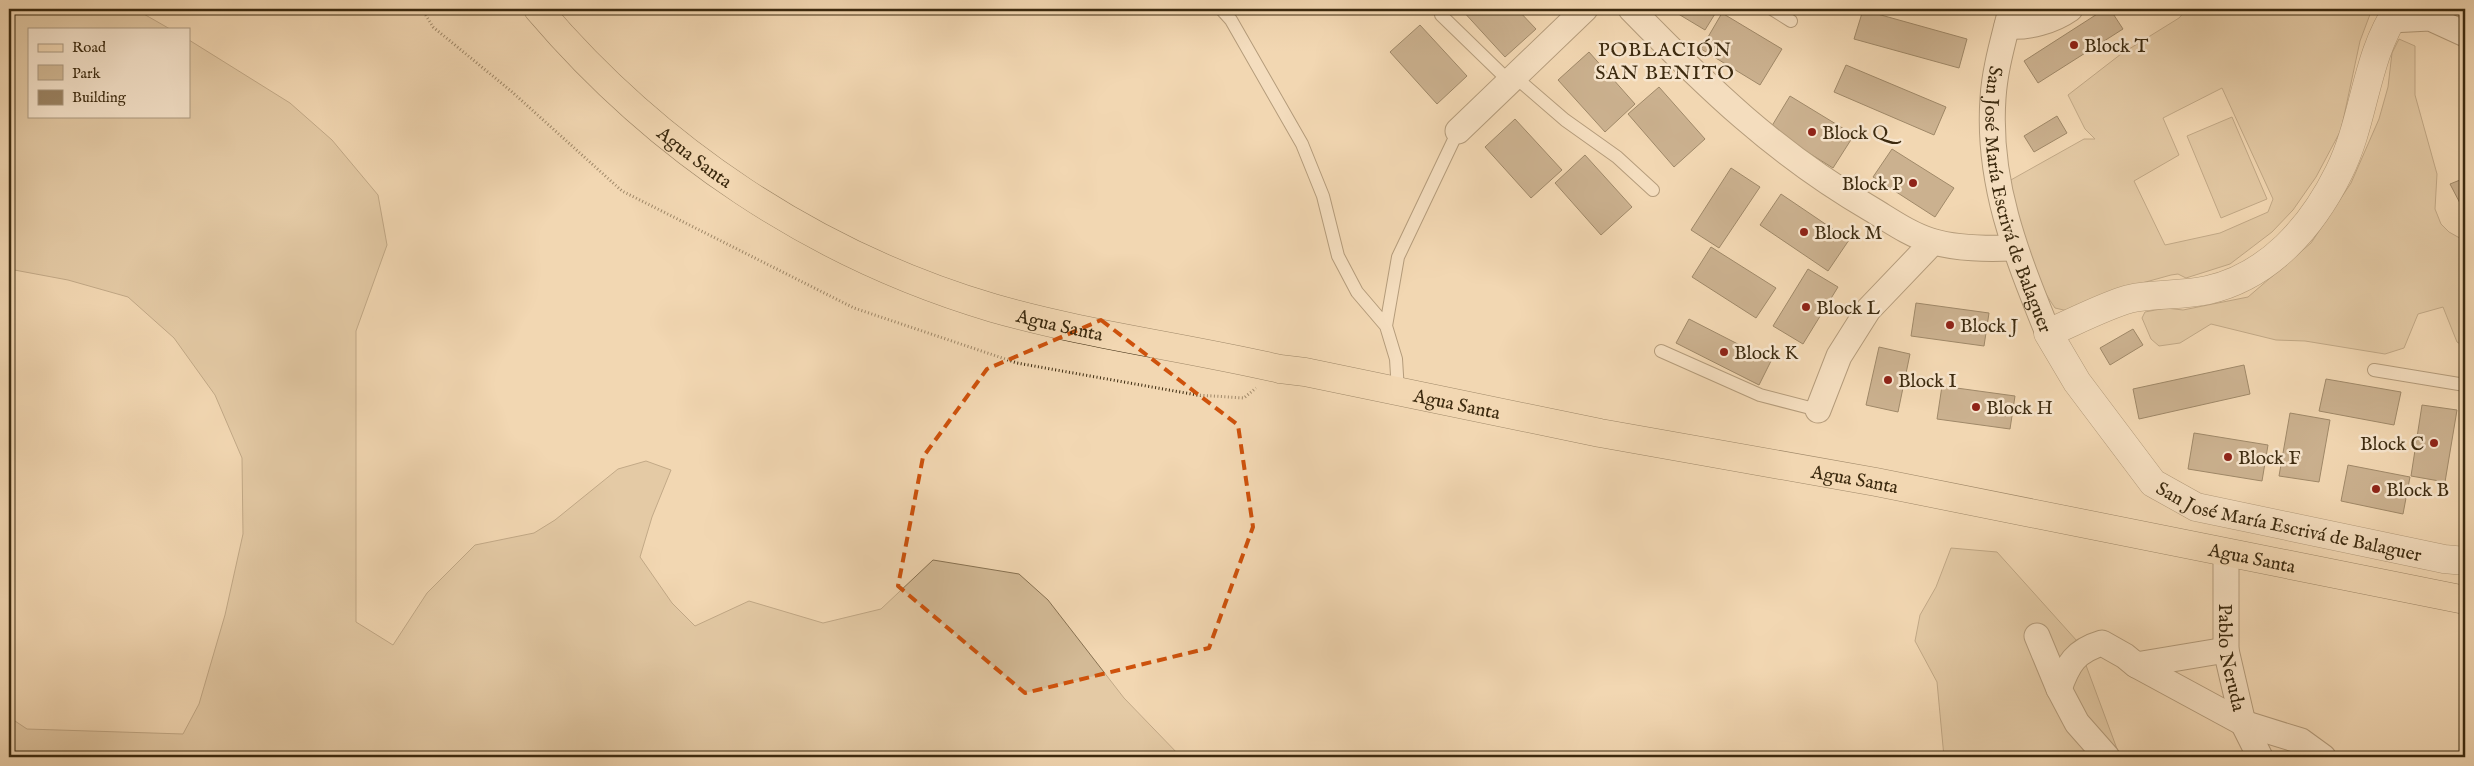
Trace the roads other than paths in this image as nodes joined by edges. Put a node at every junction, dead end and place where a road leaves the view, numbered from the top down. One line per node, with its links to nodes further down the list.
1 (538, 9): 23 (main road, Agua Santa)
2 (1221, 9): 18 (lane)
3 (1585, 9): 13 (street)
4 (1631, 9): 16 (street)
5 (1772, 9): 11 (lane)
6 (2070, 9): 10 (street)
7 (2431, 13): 8 (street); 12 (street)
8 (2394, 14): 19 (street)
9 (1441, 15): 13 (lane)
10 (2009, 18): 17 (street, San José María Escrivá de Balaguer)
11 (1791, 21)
12 (2465, 34)
13 (1511, 78): 14 (street); 15 (lane)
14 (1458, 132): 18 (lane)
15 (1653, 190)
16 (1933, 242): 17 (street); 24 (street)
17 (2014, 248): 19 (street, San José María Escrivá de Balaguer)
18 (1386, 326): 23 (lane)
19 (2048, 333): 26 (street, San José María Escrivá de Balaguer)
20 (1662, 351): 24 (lane)
21 (2374, 370): 22 (lane)
22 (2465, 385)
23 (1398, 391): 25 (main road, Agua Santa)
24 (1818, 410)
25 (2226, 552): 27 (main road, Agua Santa); 29 (street, Pablo Neruda)
26 (2465, 561)
27 (2465, 600)
28 (2036, 636): 31 (street)
29 (2226, 650): 30 (street); 32 (street, Pablo Neruda)
30 (2136, 665): 31 (street); 32 (street)
31 (2059, 689): 33 (street)
32 (2243, 723): 34 (street, Pablo Neruda); 35 (street)
33 (2107, 757)
34 (2260, 757)
35 (2323, 757)

